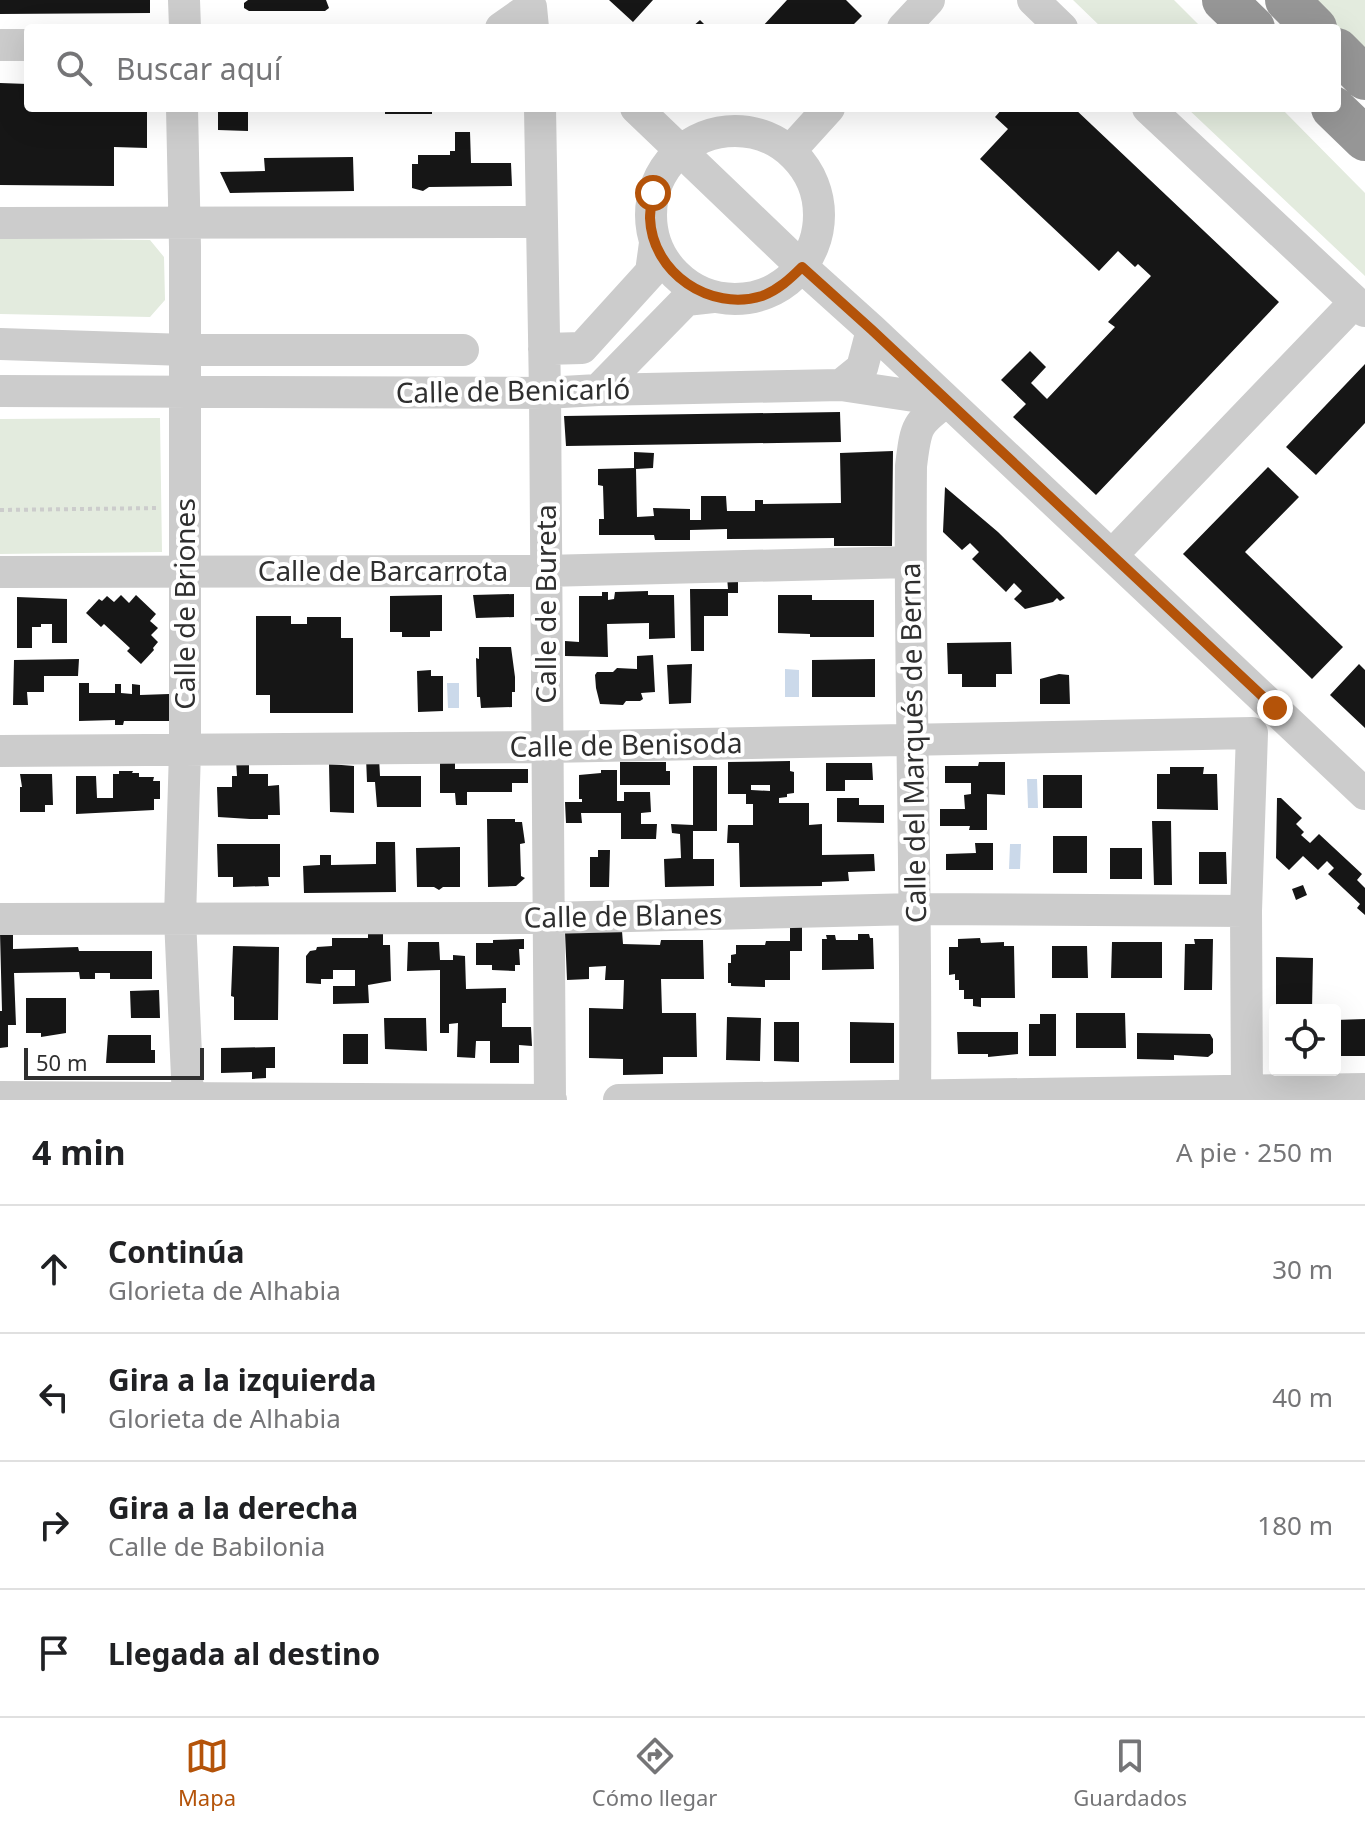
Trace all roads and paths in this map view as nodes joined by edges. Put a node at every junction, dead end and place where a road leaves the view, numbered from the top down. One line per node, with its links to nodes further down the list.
1 (184, 0): 7 (street)
2 (929, 0): 9 (street)
3 (1033, 0): 10 (street)
4 (1224, 0): 11 (highway)
5 (1287, 0): 12 (highway)
6 (535, 16): 8 (street)
7 (185, 24)
8 (512, 24)
9 (907, 24)
10 (1058, 24)
11 (1249, 24)
12 (1311, 24)
13 (0, 45): 14 (street)
14 (24, 45)
15 (1341, 54): 16 (highway)
16 (1365, 78)
17 (182, 112): 26 (street, Calle de Briones)
18 (540, 112): 27 (street, Calle de Bureta)
19 (640, 112): 24 (street)
20 (825, 112): 25 (street)
21 (1152, 112): 32 (street)
22 (1337, 112): 23 (highway)
23 (1365, 139)
24 (680, 151): 25 (street); 29 (street); 30 (street)
25 (790, 151): 30 (street)
26 (185, 222): 27 (street); 28 (street); 36 (street, Calle de Briones)
27 (541, 222): 35 (street, Calle de Bureta)
28 (0, 223)
29 (655, 243): 31 (street); 35 (street)
30 (802, 267): 31 (street); 33 (street)
31 (713, 297): 39 (street)
32 (1360, 307): 46 (street)
33 (872, 330): 38 (street); 43 (street)
34 (0, 344): 36 (street)
35 (544, 349): 42 (street, Calle de Bureta)
36 (186, 350): 37 (street); 41 (street, Calle de Briones)
37 (463, 350)
38 (841, 385): 39 (street, Calle de Benicarló); 43 (street, Calle de Benicarló)
39 (598, 390): 42 (street, Calle de Benicarló)
40 (0, 391): 41 (street, Calle de Benicarló)
41 (185, 392): 42 (street, Calle de Benicarló); 48 (street, Calle de Briones)
42 (545, 393): 49 (street, Calle de Bureta)
43 (947, 401): 46 (street); 47 (street, Calle del Marqués de Berna)
44 (165, 507): 45 (path)
45 (0, 510)
46 (1112, 555): 51 (street)
47 (910, 562): 49 (street, Calle de Barcarrota); 53 (street, Calle del Marqués de Berna)
48 (184, 570): 49 (street, Calle de Barcarrota); 50 (street, Calle de Barcarrota); 55 (street, Calle de Briones)
49 (545, 571): 54 (street, Calle de Bureta)
50 (0, 572)
51 (1275, 708): 52 (street); 57 (street)
52 (1252, 733): 53 (street, Calle de Benisoda); 59 (street)
53 (911, 739): 54 (street, Calle de Benisoda); 58 (street, Calle del Marqués de Berna)
54 (547, 747): 55 (street, Calle de Benisoda); 61 (street, Calle de Bureta)
55 (185, 750): 56 (street, Calle de Benisoda); 60 (street, Calle de Briones)
56 (0, 751)
57 (1365, 794)
58 (915, 909): 59 (street, Calle de Blanes); 61 (street, Calle de Blanes); 66 (street, Calle del Marqués de Berna)
59 (1246, 911): 64 (street)
60 (180, 918): 61 (street, Calle de Blanes); 62 (street, Calle de Blanes); 67 (street, Calle de Briones)
61 (547, 918): 68 (street, Calle de Bureta)
62 (0, 919)
63 (1365, 1089): 64 (street)
64 (1247, 1094): 66 (street)
65 (0, 1097): 67 (street)
66 (915, 1097): 69 (street)
67 (188, 1099): 68 (street)
68 (550, 1100)
69 (619, 1100)

